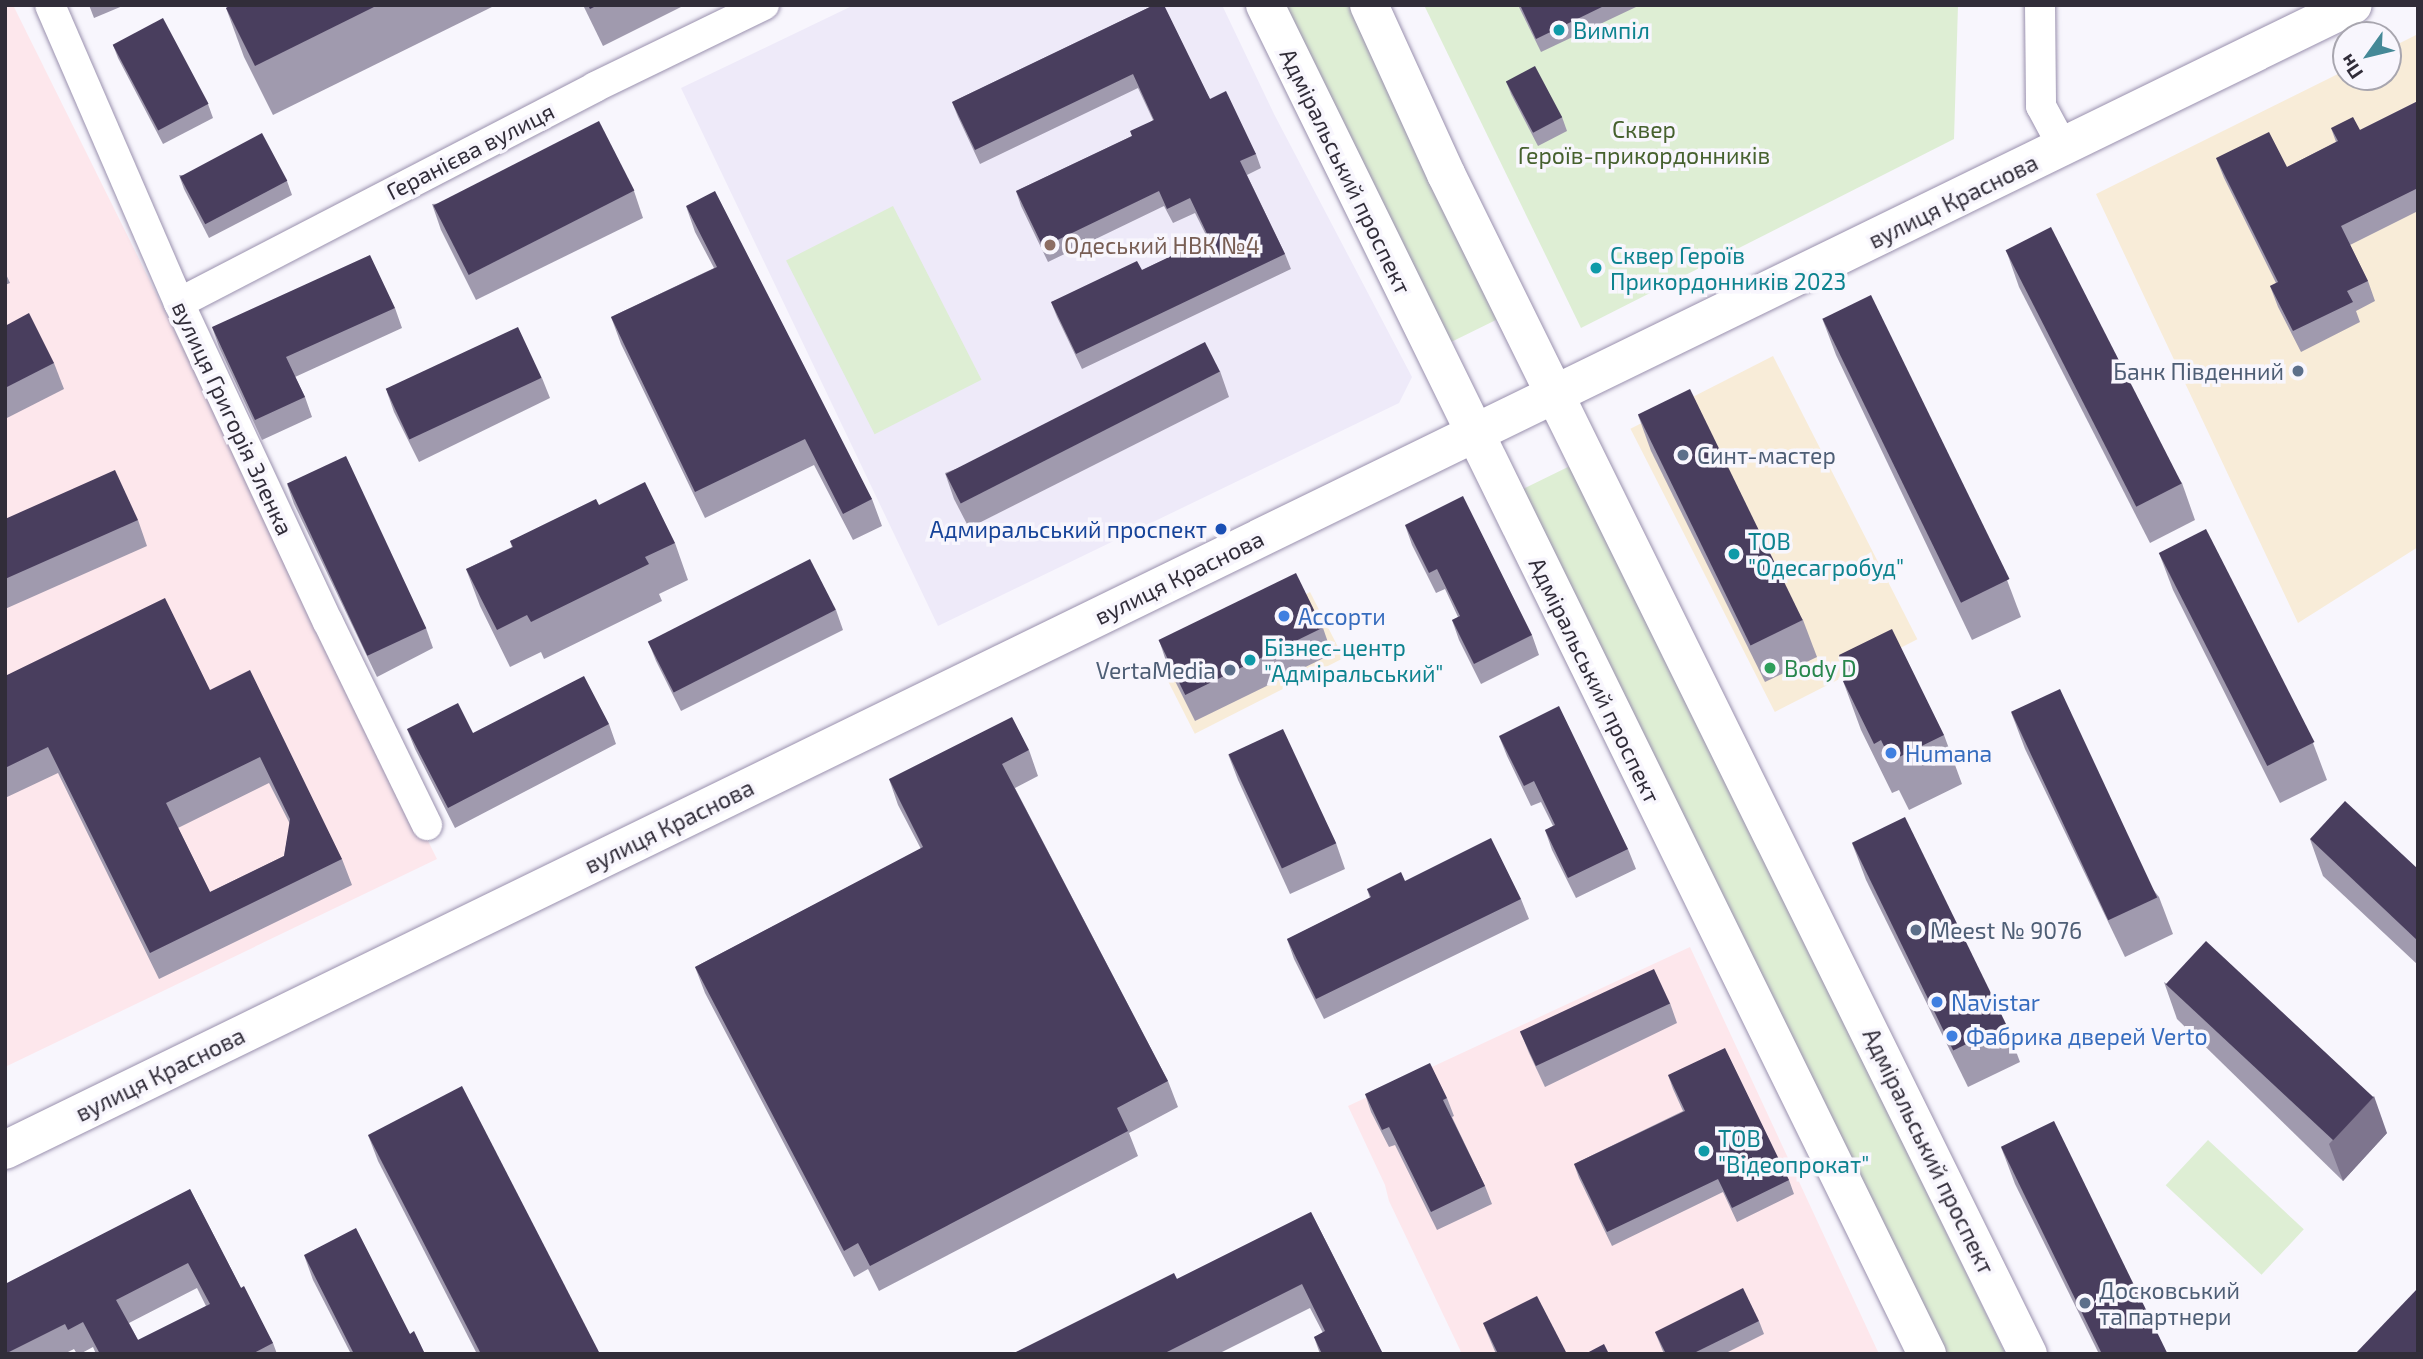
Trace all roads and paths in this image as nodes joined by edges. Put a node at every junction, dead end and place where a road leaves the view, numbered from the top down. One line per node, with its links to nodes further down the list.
1 (50, 5): 8 (street, вулиця Григорія Зленка)
2 (764, 5): 8 (street, Геранієва вулиця)
3 (1265, 5): 10 (main road, Адміральський проспект)
4 (1369, 5): 9 (main road, Адміральський проспект)
5 (2040, 5): 7 (street)
6 (2353, 5): 7 (main road, вулиця Краснова)
7 (2063, 147): 9 (main road, вулиця Краснова)
8 (179, 303): 11 (street, вулиця Григорія Зленка)
9 (1556, 396): 10 (main road, вулиця Краснова); 14 (main road, Адміральський проспект)
10 (1474, 433): 12 (main road, вулиця Краснова); 13 (main road, Адміральський проспект)
11 (427, 825)
12 (5, 1150)
13 (1927, 1354)
14 (2028, 1354)

